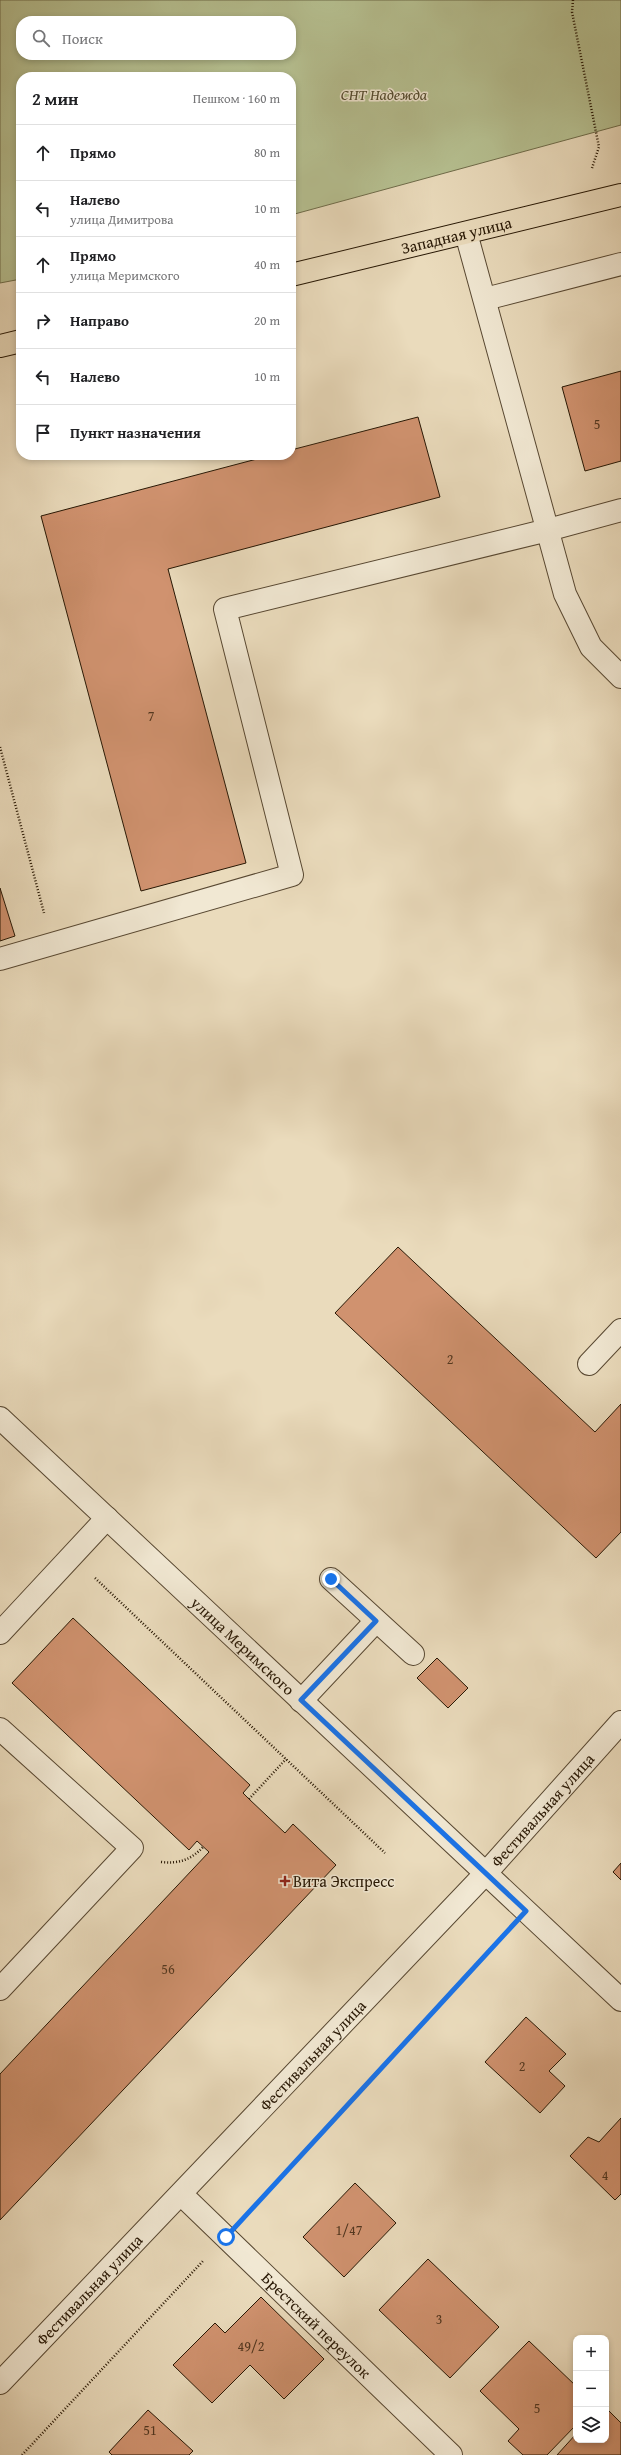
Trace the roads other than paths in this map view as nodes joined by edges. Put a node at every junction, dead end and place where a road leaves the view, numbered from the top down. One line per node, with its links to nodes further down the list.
1 (621, 195): 2 (main road, Западная улица)
2 (466, 233): 4 (main road, Западная улица); 5 (street)
3 (621, 264): 5 (street)
4 (296, 274)
5 (485, 299): 9 (street)
6 (16, 342): 7 (main road)
7 (0, 346)
8 (621, 510): 9 (street)
9 (548, 530): 10 (street); 11 (street)
10 (621, 677)
11 (0, 959)
12 (621, 1330): 13 (street)
13 (589, 1364)
14 (0, 1418): 15 (street, улица Меримского)
15 (107, 1518): 18 (street); 20 (street, улица Меримского)
16 (331, 1579): 17 (street)
17 (376, 1621): 19 (street); 20 (street)
18 (0, 1632)
19 (413, 1654)
20 (301, 1700): 23 (street, улица Меримского)
21 (621, 1722): 23 (street, Фестивальная улица)
22 (0, 1729): 24 (street)
23 (485, 1874): 25 (street, улица Меримского); 26 (street, Фестивальная улица)
24 (0, 1989)
25 (621, 2000)
26 (182, 2195): 27 (street, Фестивальная улица); 28 (street, Брестский переулок)
27 (0, 2383)
28 (451, 2455)

